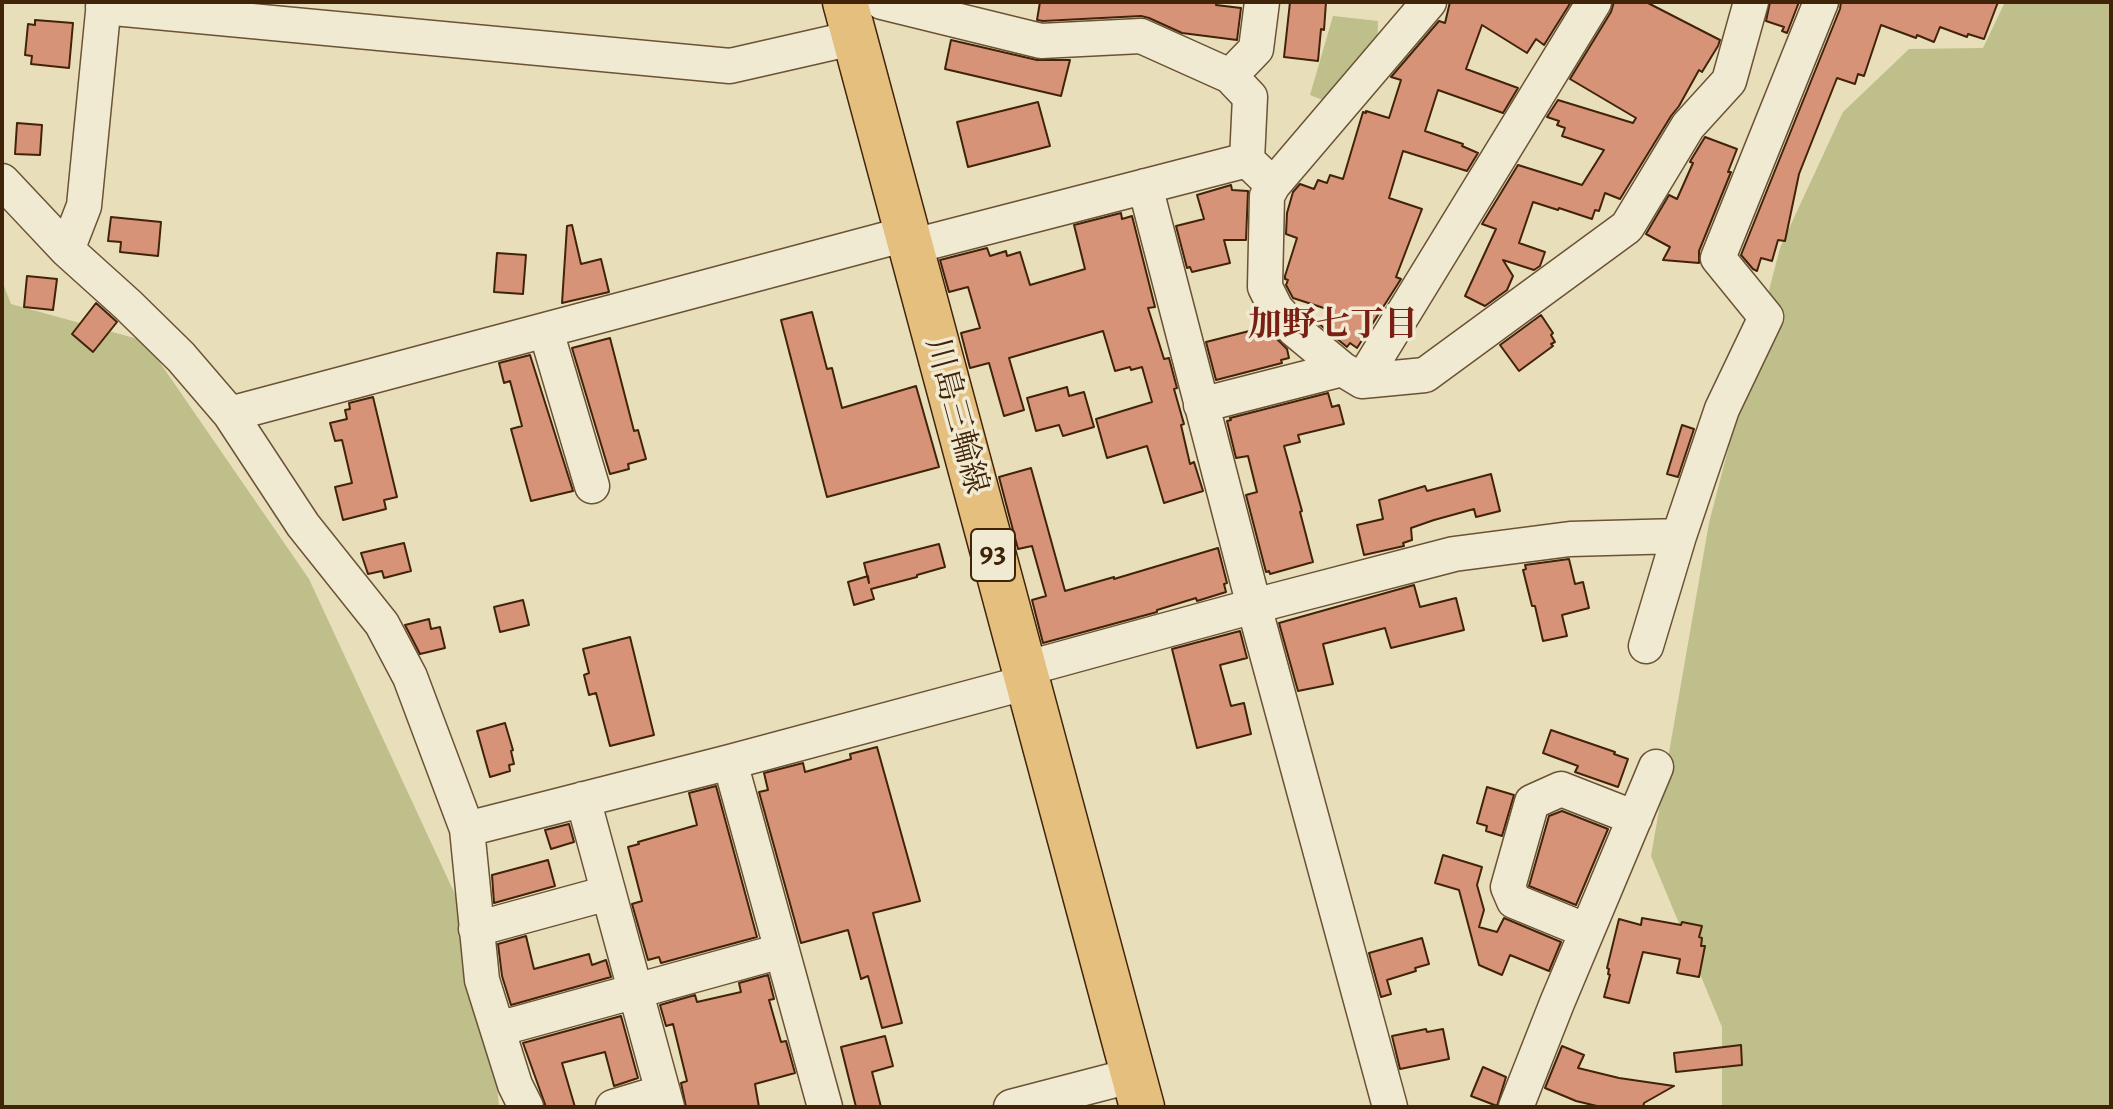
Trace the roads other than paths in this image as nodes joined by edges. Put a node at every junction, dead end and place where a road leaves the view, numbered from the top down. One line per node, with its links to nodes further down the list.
1 (882, 2): 11 (street)
2 (1262, 2): 11 (street)
3 (1394, 2): 10 (street)
4 (1429, 2): 10 (street)
5 (1594, 2): 19 (street)
6 (1751, 2): 19 (street)
7 (1821, 2): 23 (street)
8 (104, 4): 9 (street); 17 (street)
9 (849, 20): 16 (main road, 川島三輪線 / 93)
10 (1387, 53): 14 (street)
11 (1230, 76): 12 (street)
12 (1247, 160): 14 (street); 15 (street)
13 (2, 181): 17 (street)
14 (1273, 185): 19 (street)
15 (1145, 186): 16 (street); 20 (street)
16 (908, 240): 18 (street); 26 (main road, 川島三輪線 / 93)
17 (67, 250): 21 (street)
18 (546, 331): 21 (street); 22 (street)
19 (1352, 375): 20 (street)
20 (1201, 405): 24 (street)
21 (230, 414): 31 (street)
22 (592, 486)
23 (1679, 536): 24 (street); 25 (street)
24 (1254, 606): 26 (street); 44 (street)
25 (1646, 646)
26 (1026, 676): 27 (street); 38 (main road, 川島三輪線 / 93)
27 (730, 762): 29 (street); 35 (street)
28 (1656, 767): 30 (street)
29 (583, 799): 31 (street); 32 (street)
30 (1635, 818): 34 (street); 34 (street)
31 (467, 829): 33 (street)
32 (608, 893): 33 (street); 36 (street)
33 (476, 929): 37 (street)
34 (1587, 931): 45 (street)
35 (781, 951): 36 (street); 42 (street)
36 (635, 991): 37 (street); 39 (street)
37 (498, 1029): 40 (street)
38 (1138, 1091): 43 (street)
39 (665, 1100): 41 (street)
40 (526, 1107)
41 (613, 1107)
42 (825, 1107)
43 (1011, 1107)
44 (1390, 1107)
45 (1516, 1107)

